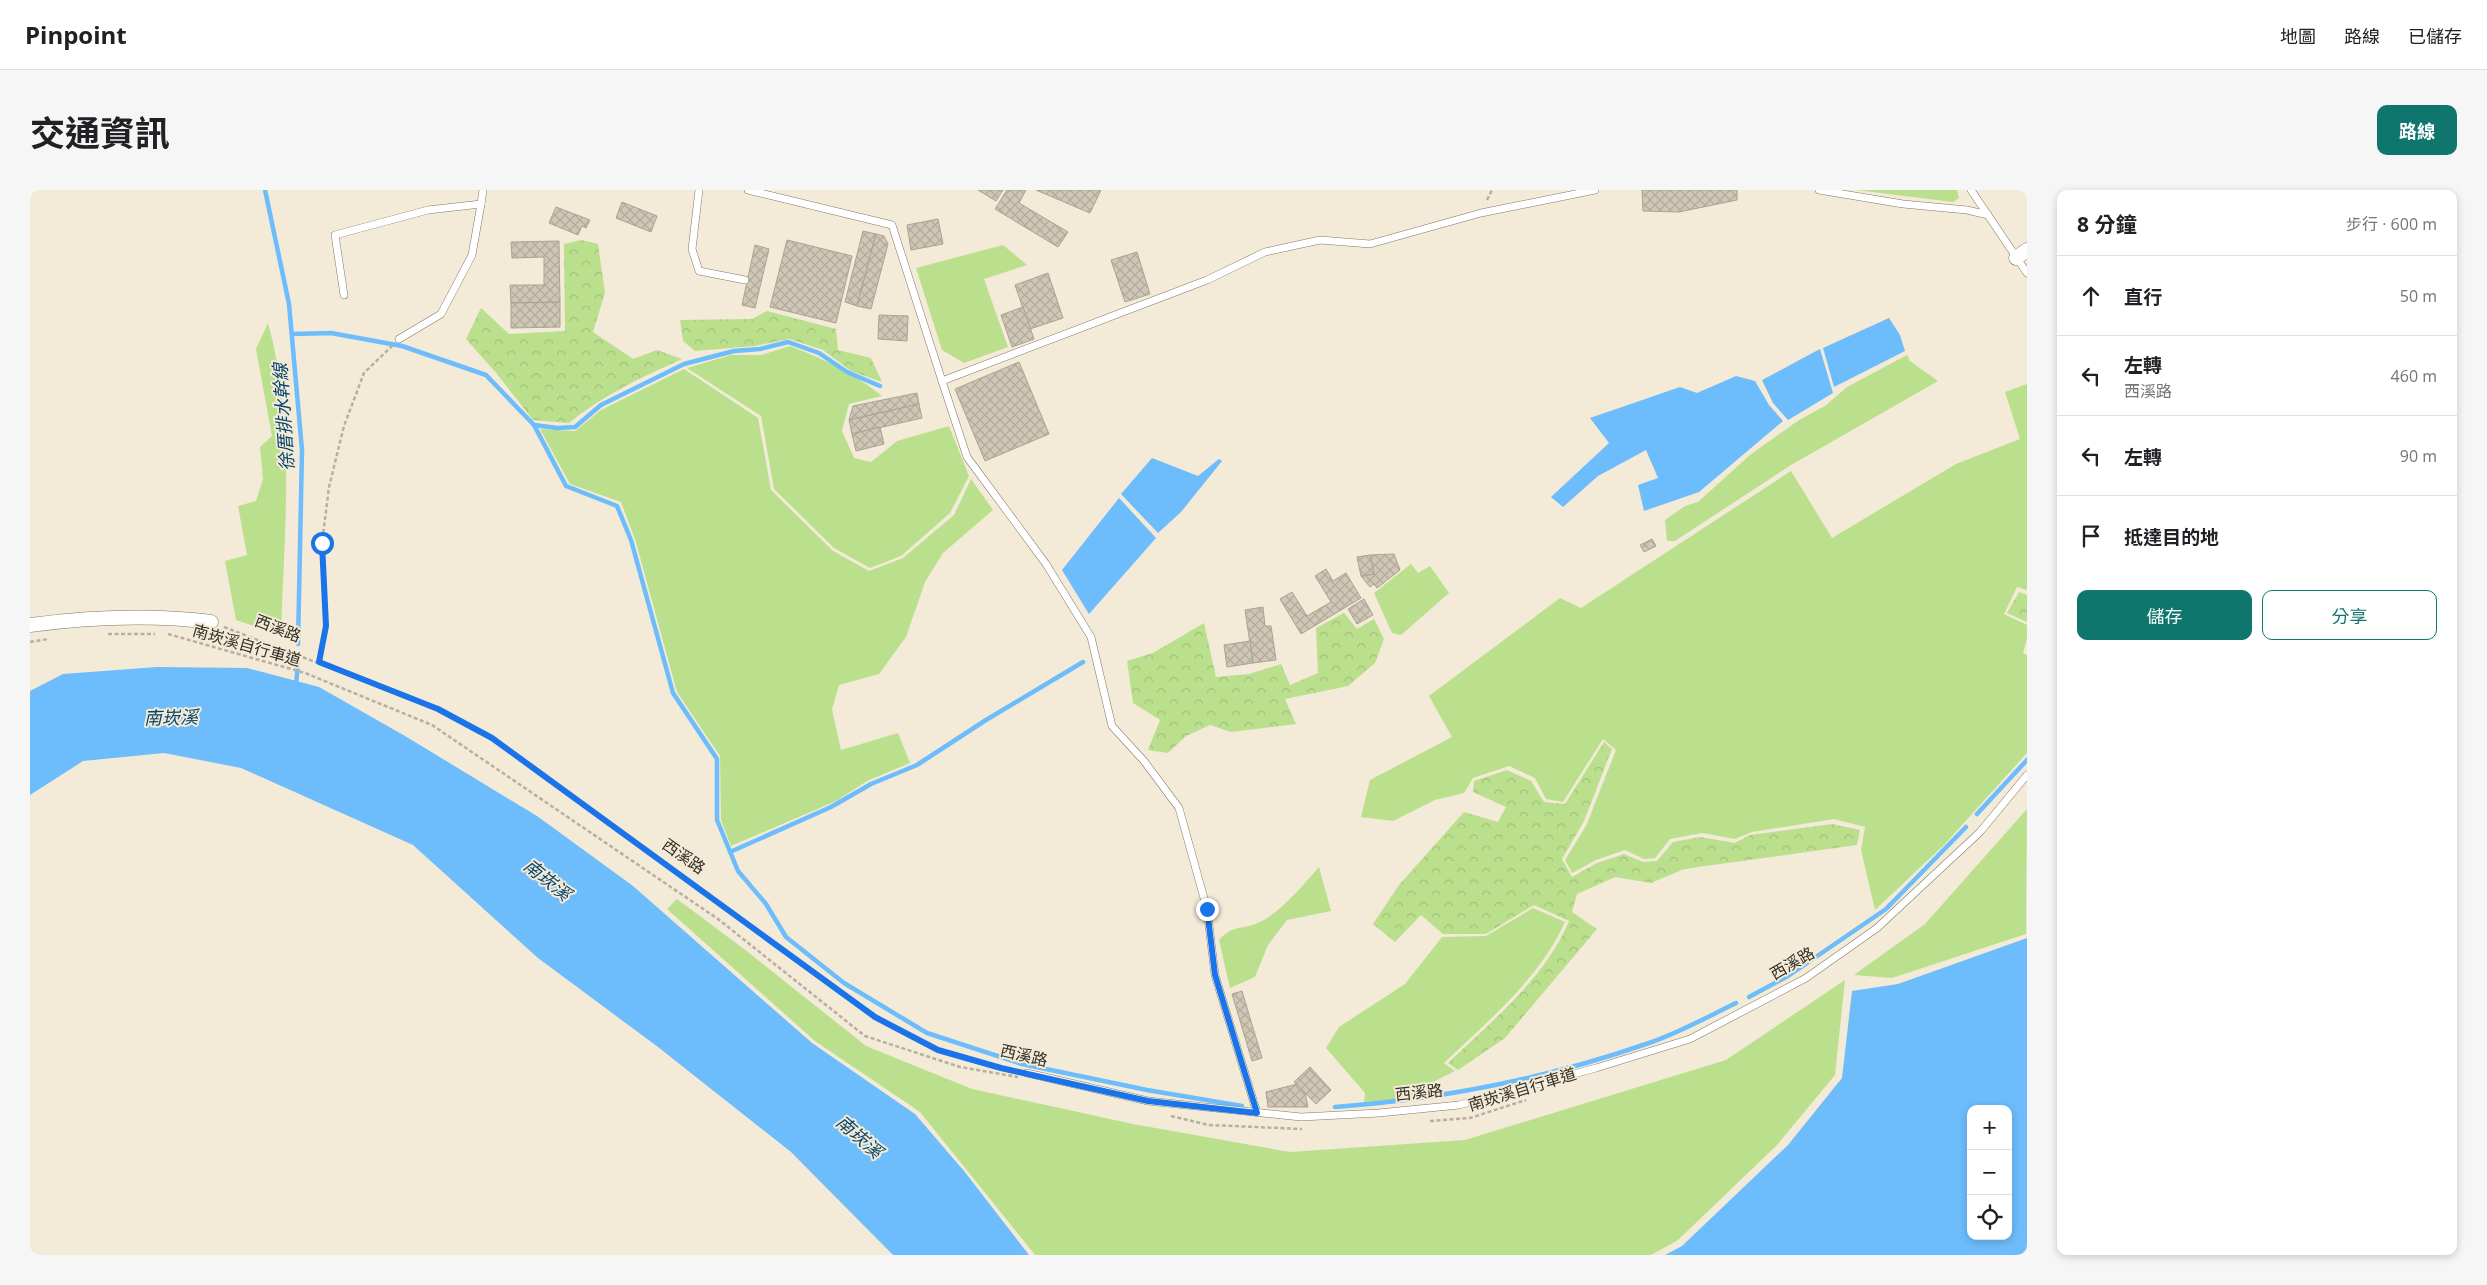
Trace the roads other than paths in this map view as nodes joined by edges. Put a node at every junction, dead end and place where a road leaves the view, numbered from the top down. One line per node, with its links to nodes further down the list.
1 (483, 190): 7 (lane)
2 (699, 190): 11 (lane)
3 (748, 190): 14 (lane)
4 (1595, 190): 14 (lane)
5 (1819, 190): 8 (lane)
6 (1971, 190): 8 (lane)
7 (481, 204): 12 (lane); 13 (lane)
8 (1988, 215): 9 (lane)
9 (2022, 254): 10 (lane)
10 (2027, 273)
11 (744, 280)
12 (344, 295)
13 (399, 340)
14 (942, 381): 19 (lane)
15 (211, 622): 16 (street)
16 (30, 625)
17 (2027, 775): 19 (lane, 西溪路)
18 (1026, 1076): 19 (lane, 西溪路)
19 (1257, 1113)

